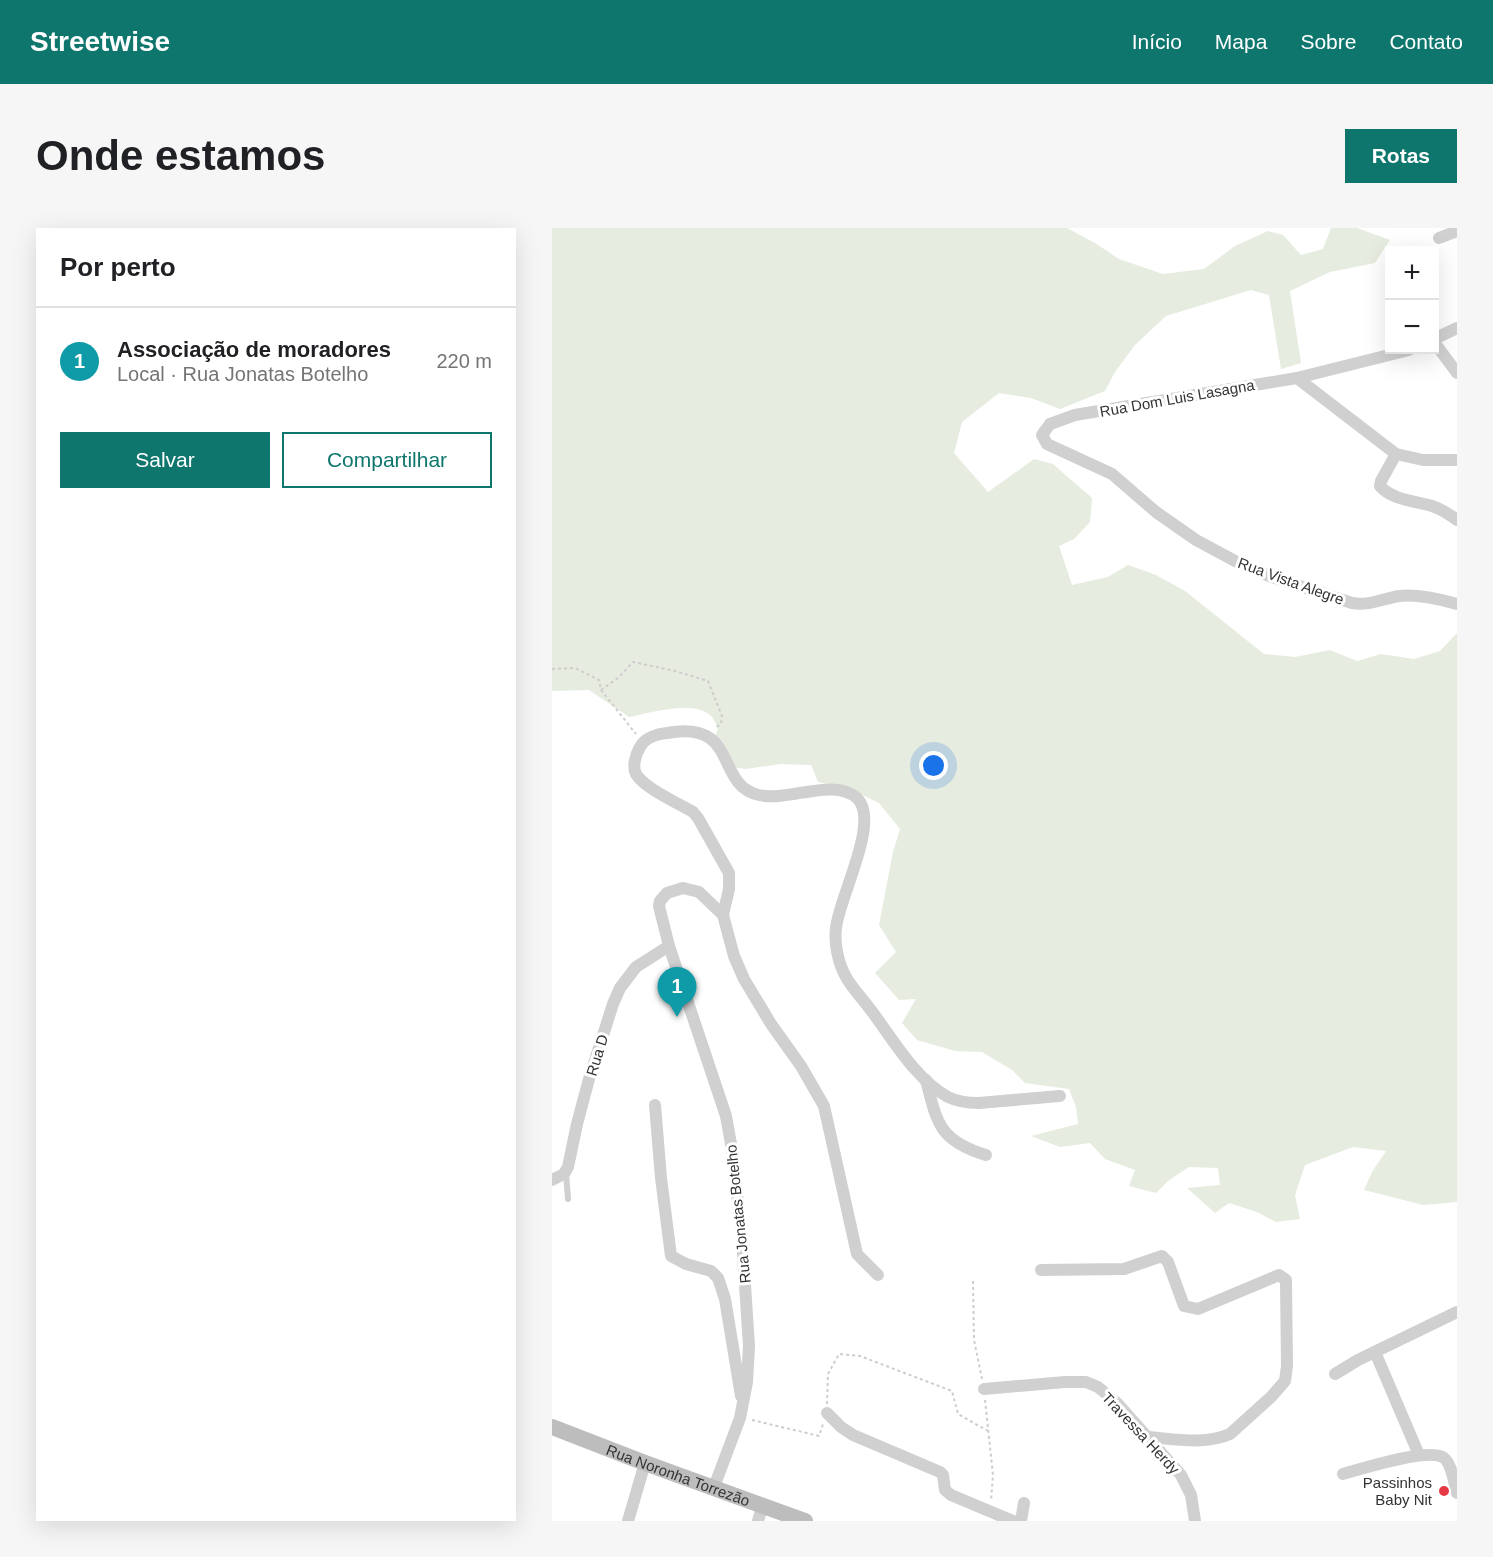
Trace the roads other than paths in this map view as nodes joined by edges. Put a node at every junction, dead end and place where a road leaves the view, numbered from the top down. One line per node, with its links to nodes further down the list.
1 (1457, 231): 2 (street)
2 (1439, 238)
3 (1457, 328): 4 (street)
4 (1439, 338)
5 (1439, 348): 7 (street)
6 (1393, 354): 8 (street)
7 (1457, 373)
8 (1297, 378): 9 (street, Rua Dom Luis Lasagna); 10 (street)
9 (1058, 422): 13 (street, Rua Vista Alegre)
10 (1396, 454): 11 (street); 12 (street)
11 (1457, 460)
12 (1457, 520)
13 (1457, 604)
14 (723, 915): 15 (street, Rua Jonatas Botelho); 16 (street); 24 (street)
15 (669, 946): 20 (street, Rua D); 29 (street, Rua Jonatas Botelho)
16 (926, 1080): 17 (street); 19 (street)
17 (1060, 1096)
18 (655, 1105): 29 (street)
19 (987, 1155)
20 (566, 1172): 21 (street); 22 (lane)
21 (552, 1180)
22 (568, 1199)
23 (1041, 1270): 32 (street)
24 (878, 1275)
25 (1457, 1312): 26 (street)
26 (1375, 1352): 27 (street); 33 (street)
27 (1335, 1374)
28 (984, 1389): 32 (street, Travessa Herdy)
29 (741, 1413): 36 (street, Rua Jonatas Botelho)
30 (827, 1413): 43 (street)
31 (552, 1427): 34 (main road, Rua Noronha Torrezão)
32 (1148, 1437): 45 (street, Travessa Herdy)
33 (1419, 1455): 35 (street); 37 (street)
34 (645, 1463): 36 (main road, Rua Noronha Torrezão); 40 (street)
35 (1342, 1474)
36 (714, 1487): 39 (main road, Rua Noronha Torrezão)
37 (1457, 1493)
38 (1024, 1503): 44 (street)
39 (763, 1504): 41 (street); 42 (main road, Rua Noronha Torrezão)
40 (628, 1521)
41 (758, 1521)
42 (805, 1521)
43 (1013, 1521)
44 (1021, 1521)
45 (1195, 1521)

